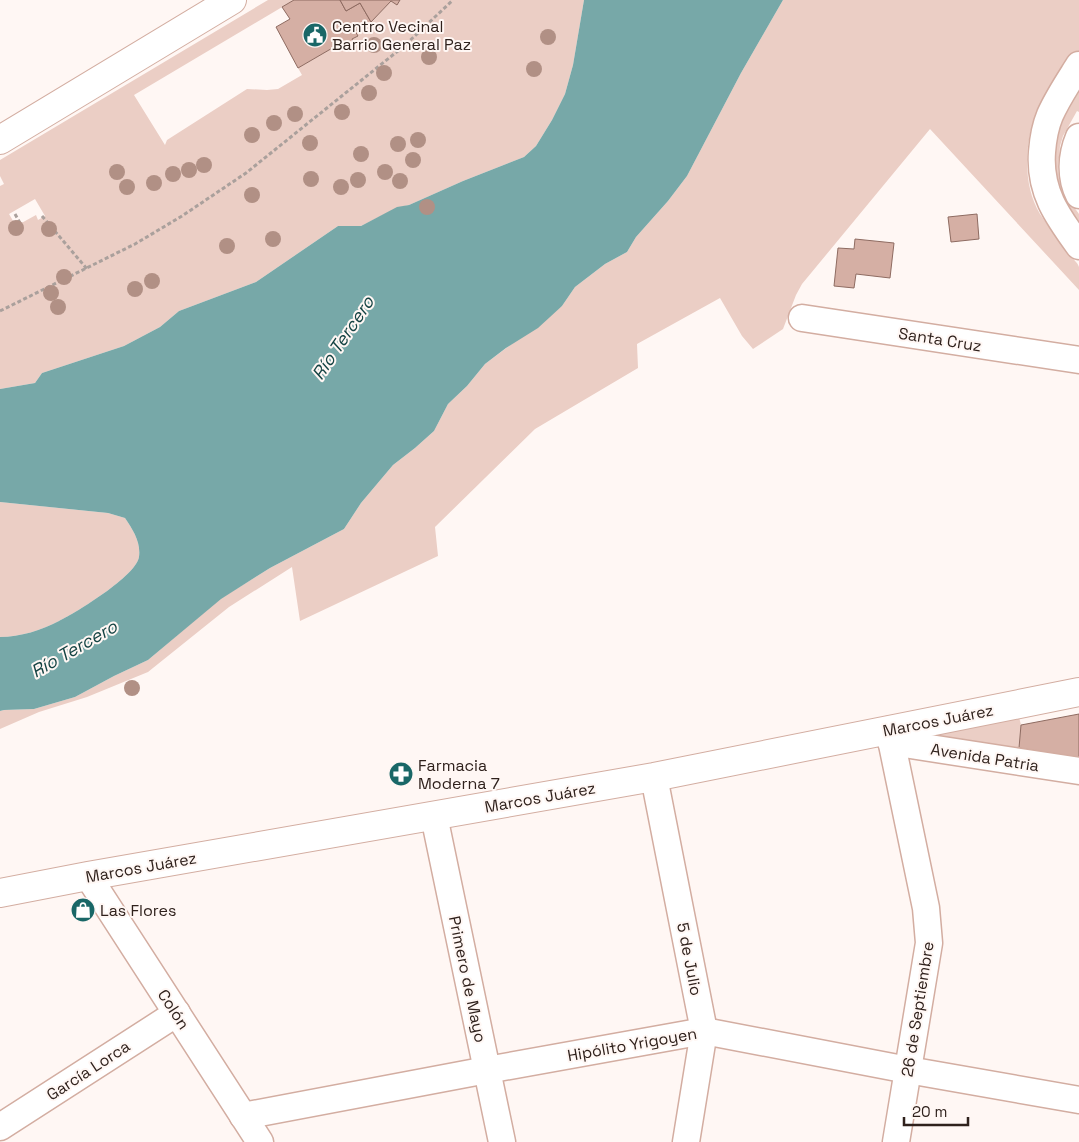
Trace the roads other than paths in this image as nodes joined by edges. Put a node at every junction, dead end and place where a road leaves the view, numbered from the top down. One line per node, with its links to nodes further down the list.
1 (232, 0): 4 (main road)
2 (1079, 65): 6 (street)
3 (1079, 137): 5 (street)
4 (0, 140)
5 (1079, 195)
6 (1079, 246)
7 (802, 318): 8 (street, Santa Cruz)
8 (1079, 360)
9 (1079, 692): 10 (main road, Marcos Juárez)
10 (890, 736): 11 (street, Avenida Patria); 12 (main road, Marcos Juárez); 19 (street, 26 de Septiembre)
11 (1079, 771)
12 (654, 777): 13 (main road, Marcos Juárez); 17 (street, 5 de Julio)
13 (434, 816): 14 (main road, Marcos Juárez); 18 (street, Primero de Mayo)
14 (88, 876): 15 (main road, Marcos Juárez); 16 (street, Colón)
15 (0, 893)
16 (177, 1013): 21 (street, Colón); 22 (street, García Lorca)
17 (704, 1031): 18 (street, Hipólito Yrigoyen); 19 (street, Hipólito Yrigoyen); 25 (street, 5 de Julio)
18 (487, 1070): 21 (street, Hipólito Yrigoyen); 24 (street, Primero de Mayo)
19 (908, 1070): 20 (street, Hipólito Yrigoyen); 26 (street, 26 de Septiembre)
20 (1079, 1100)
21 (243, 1116): 23 (street, Colón)
22 (0, 1127)
23 (260, 1142)
24 (502, 1142)
25 (686, 1142)
26 (896, 1142)

